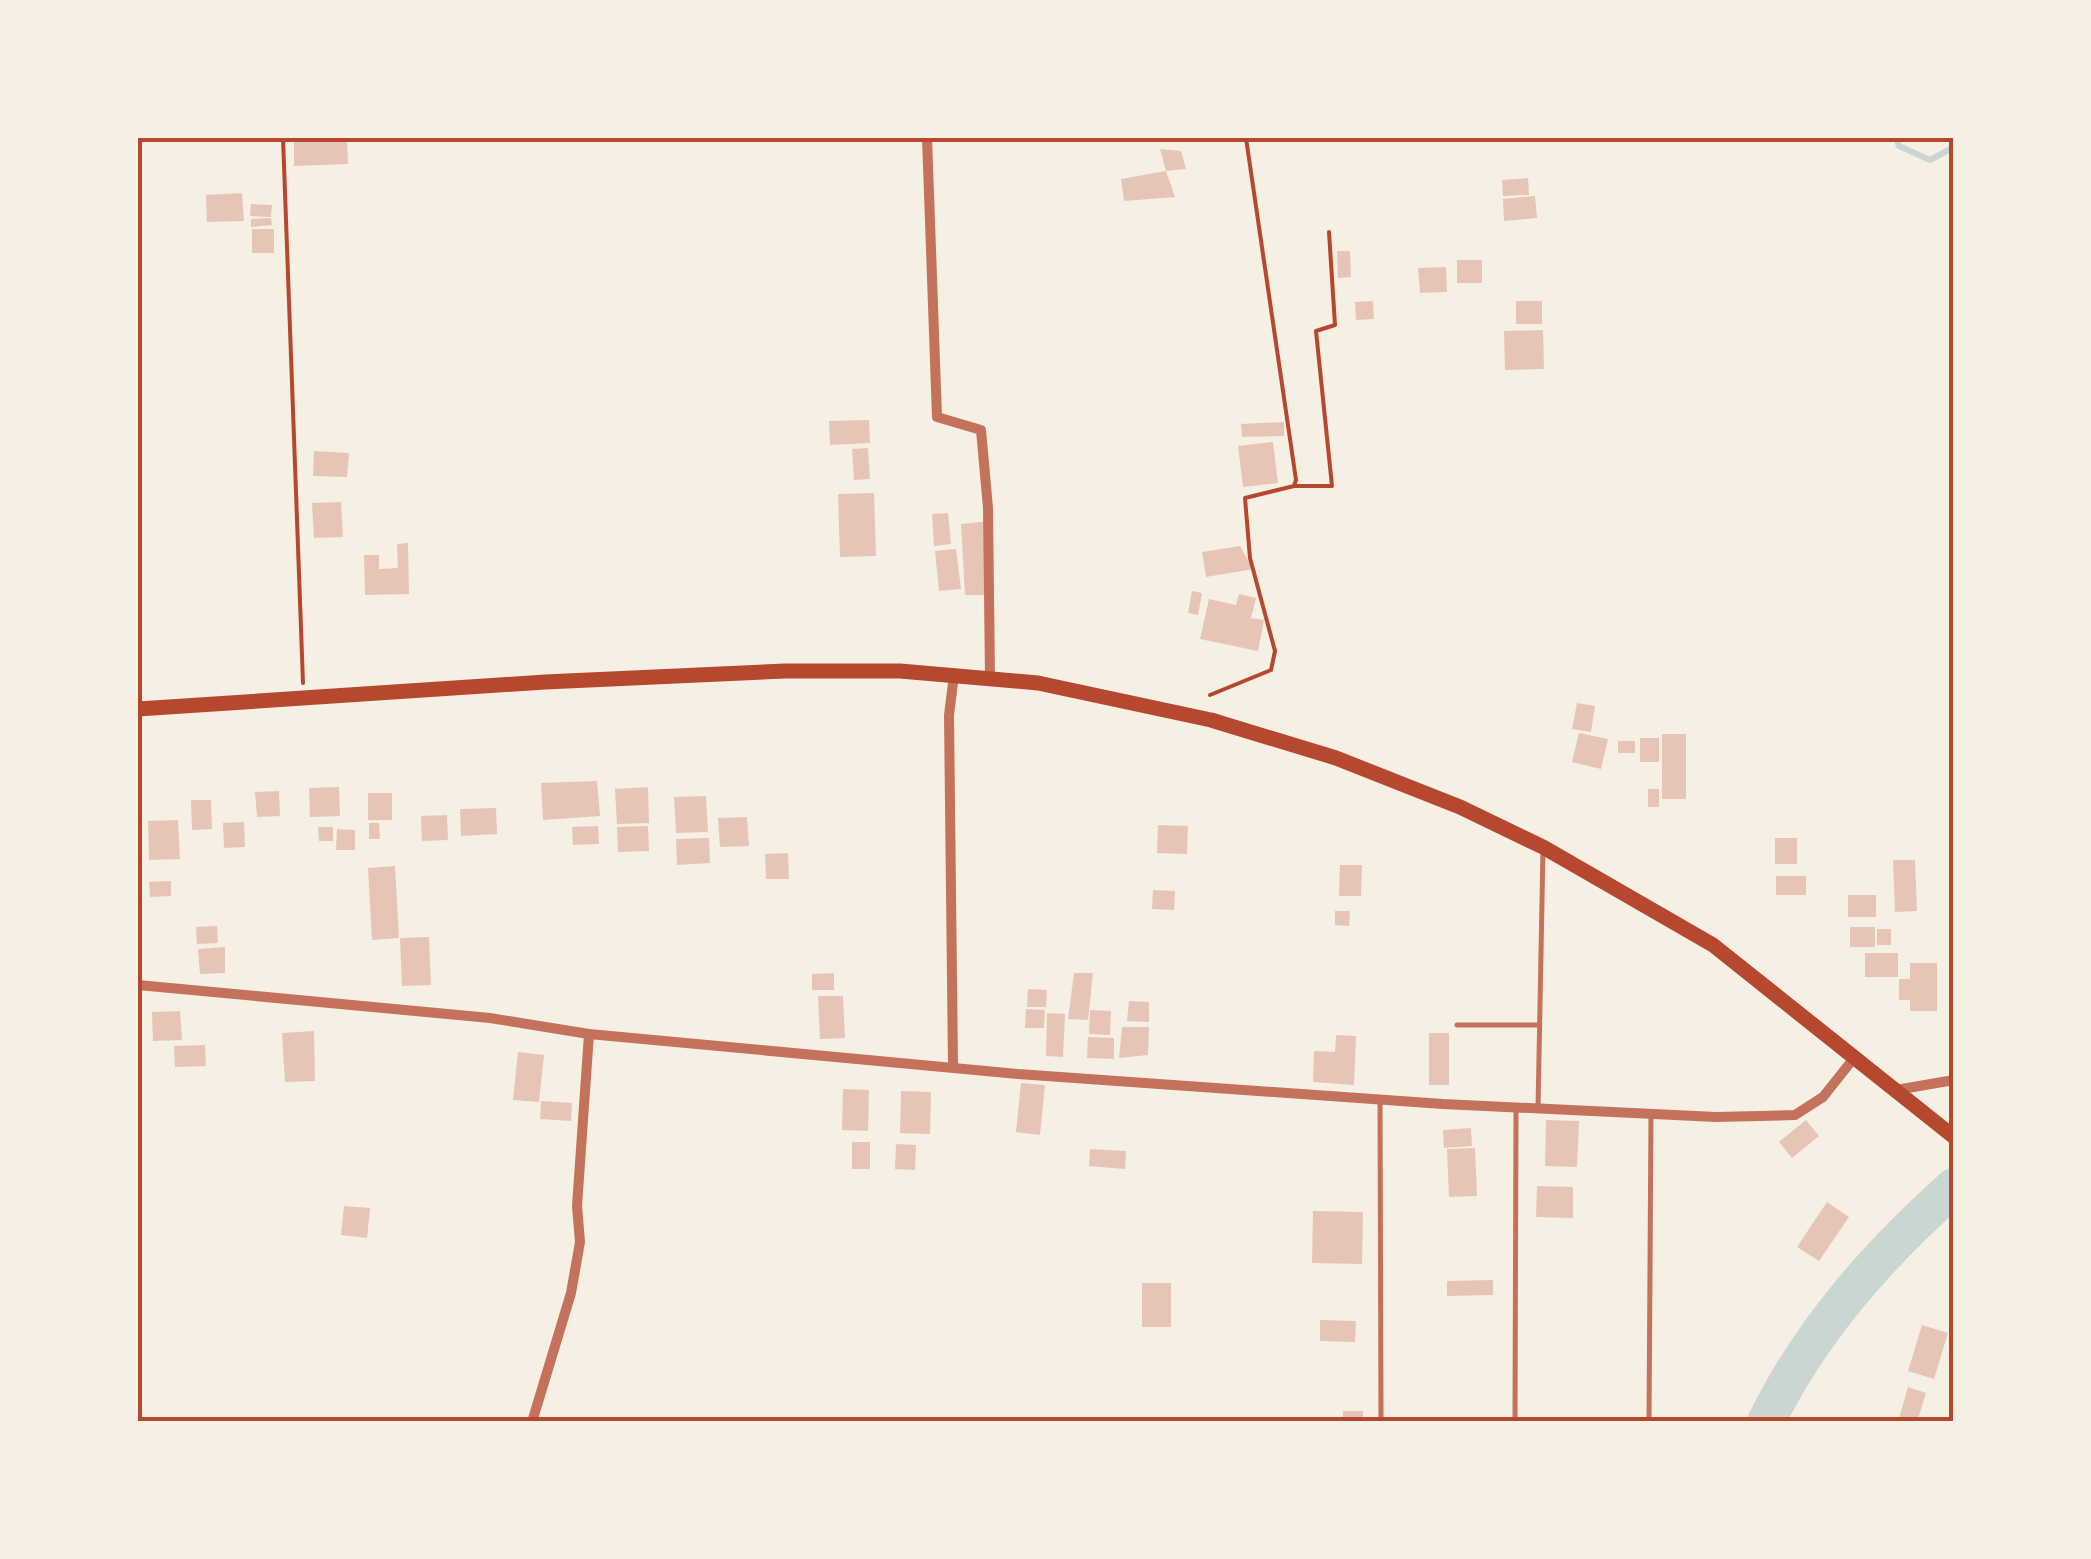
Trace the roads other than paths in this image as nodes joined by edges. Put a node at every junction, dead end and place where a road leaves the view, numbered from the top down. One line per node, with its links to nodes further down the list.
1 (928, 138): 3 (street)
2 (954, 675): 3 (highway); 4 (highway); 11 (street)
3 (990, 678): 5 (highway)
4 (138, 709)
5 (1543, 847): 8 (lane); 10 (highway)
6 (138, 985): 9 (street)
7 (1457, 1025): 8 (lane)
8 (1540, 1025): 16 (lane)
9 (589, 1034): 11 (street); 19 (street)
10 (1854, 1058): 13 (highway); 17 (street)
11 (953, 1067): 14 (street)
12 (1954, 1080): 13 (street)
13 (1895, 1090): 18 (highway)
14 (1380, 1100): 15 (street); 20 (lane)
15 (1516, 1107): 16 (street); 21 (lane)
16 (1538, 1108): 17 (street)
17 (1651, 1114): 22 (lane)
18 (1947, 1131)
19 (532, 1422)
20 (1381, 1422)
21 (1515, 1422)
22 (1649, 1422)

